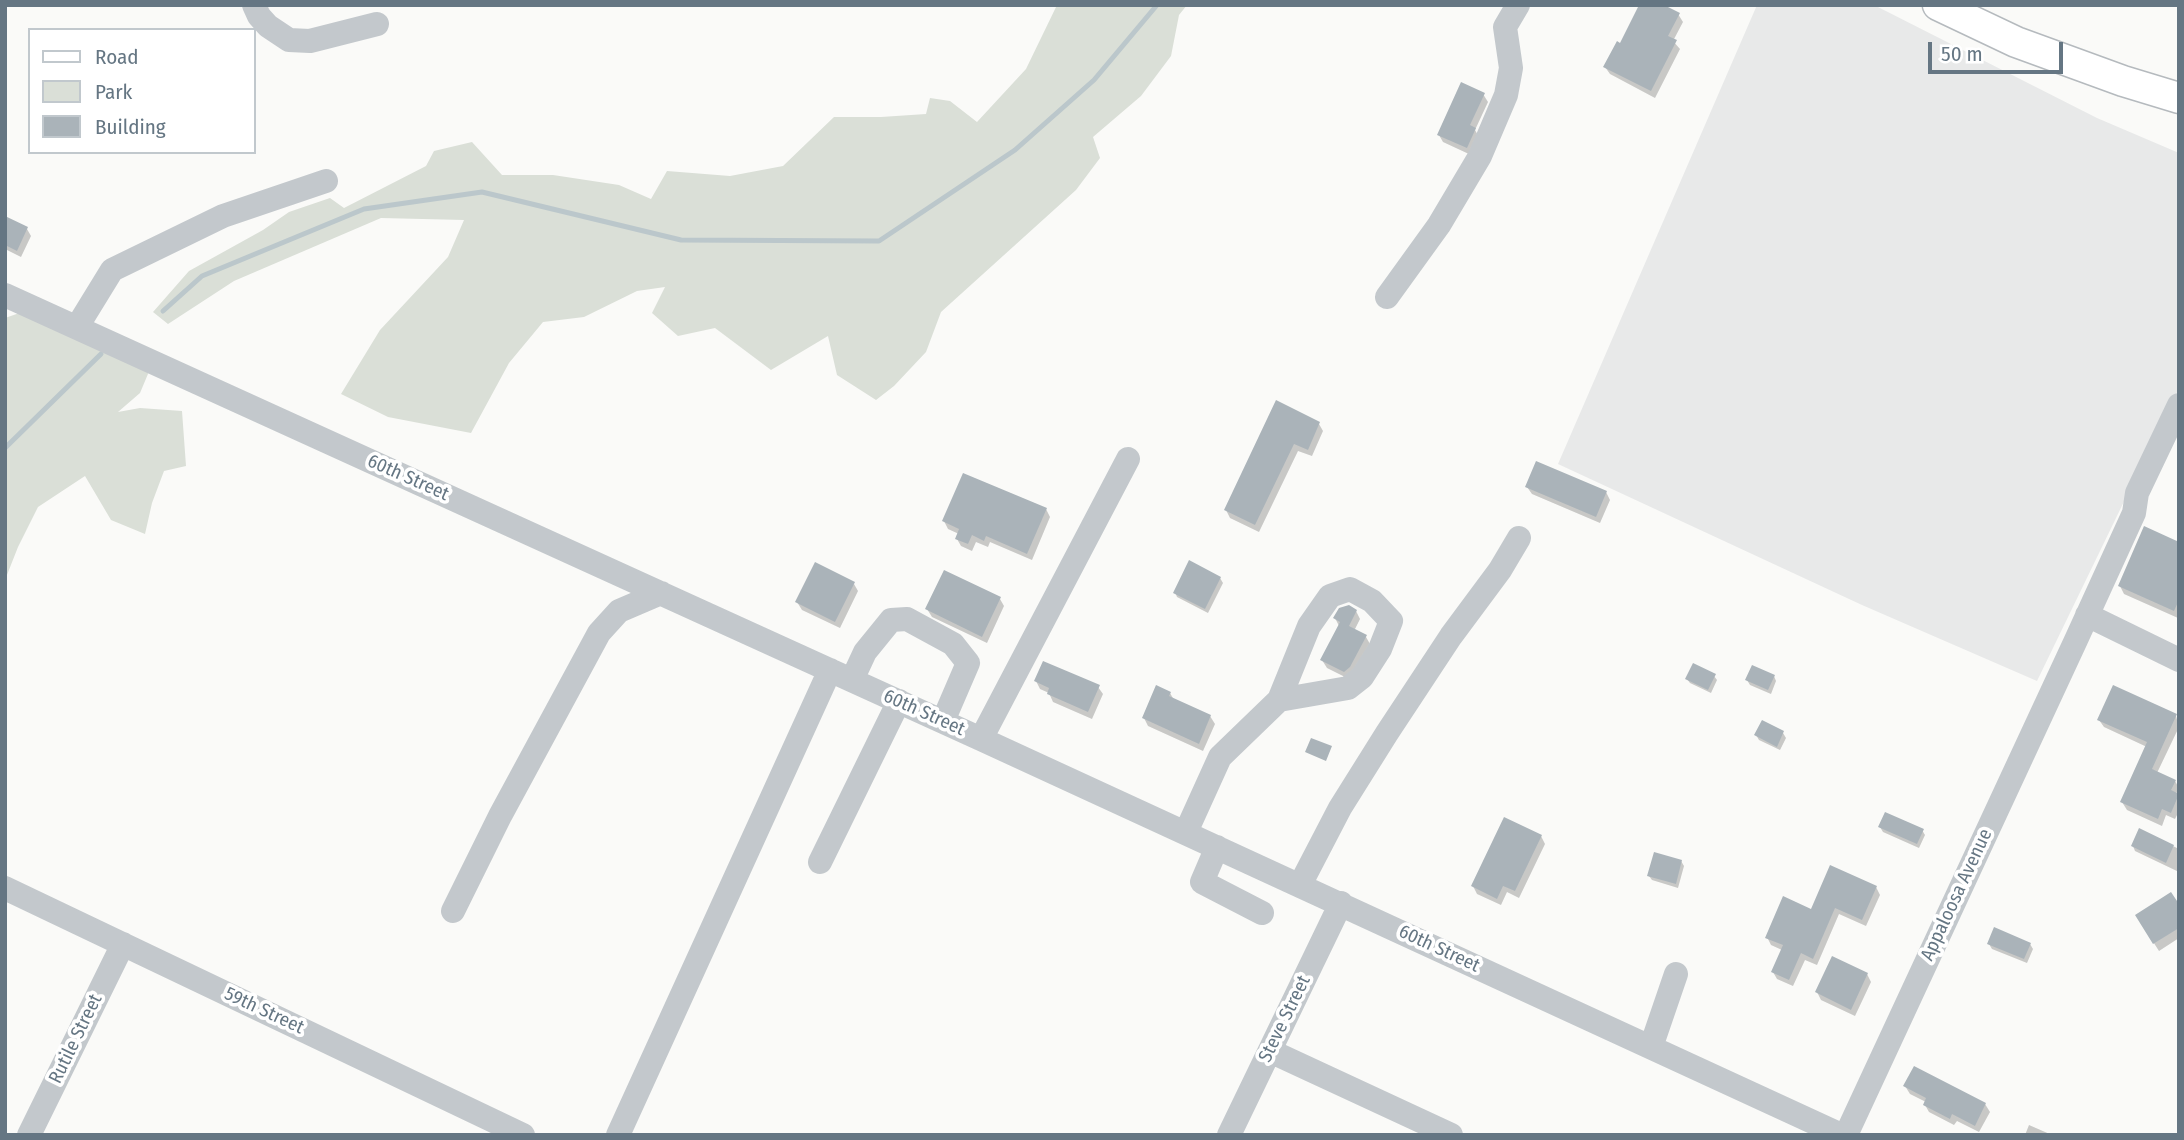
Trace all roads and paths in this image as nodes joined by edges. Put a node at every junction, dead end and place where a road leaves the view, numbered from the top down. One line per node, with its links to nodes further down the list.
1 (254, 5): 4 (street)
2 (1518, 5): 8 (street)
3 (1938, 5): 5 (main road)
4 (377, 24)
5 (2179, 98)
6 (326, 181): 9 (street)
7 (5, 295): 9 (street, 60th Street)
8 (1387, 297)
9 (77, 327): 13 (street, 60th Street)
10 (2179, 405): 14 (street, Appaloosa Avenue)
11 (1128, 459): 21 (street)
12 (1519, 538): 25 (street)
13 (661, 593): 16 (street, 60th Street); 28 (street)
14 (2087, 615): 15 (street); 39 (street, Appaloosa Avenue)
15 (2179, 660)
16 (830, 670): 17 (street, 60th Street); 36 (street)
17 (852, 680): 19 (street, 60th Street); 20 (street)
18 (1279, 700): 18 (street); 22 (street)
19 (899, 701): 20 (street, 60th Street); 24 (street)
20 (943, 721): 21 (street, 60th Street)
21 (981, 738): 22 (street, 60th Street)
22 (1186, 832): 23 (street, 60th Street)
23 (1217, 847): 25 (street, 60th Street); 29 (street)
24 (820, 862)
25 (1300, 885): 27 (street, 60th Street)
26 (5, 888): 30 (street, 59th Street)
27 (1341, 904): 32 (street, 60th Street); 33 (street, Steve Street)
28 (453, 911)
29 (1262, 914)
30 (123, 944): 34 (street, Rutile Street); 35 (street, 59th Street)
31 (1676, 974): 32 (street)
32 (1651, 1047): 39 (street, 60th Street)
33 (1269, 1051): 37 (street, Steve Street); 38 (street)
34 (29, 1135)
35 (523, 1135)
36 (618, 1135)
37 (1229, 1135)
38 (1451, 1135)
39 (1843, 1135)

